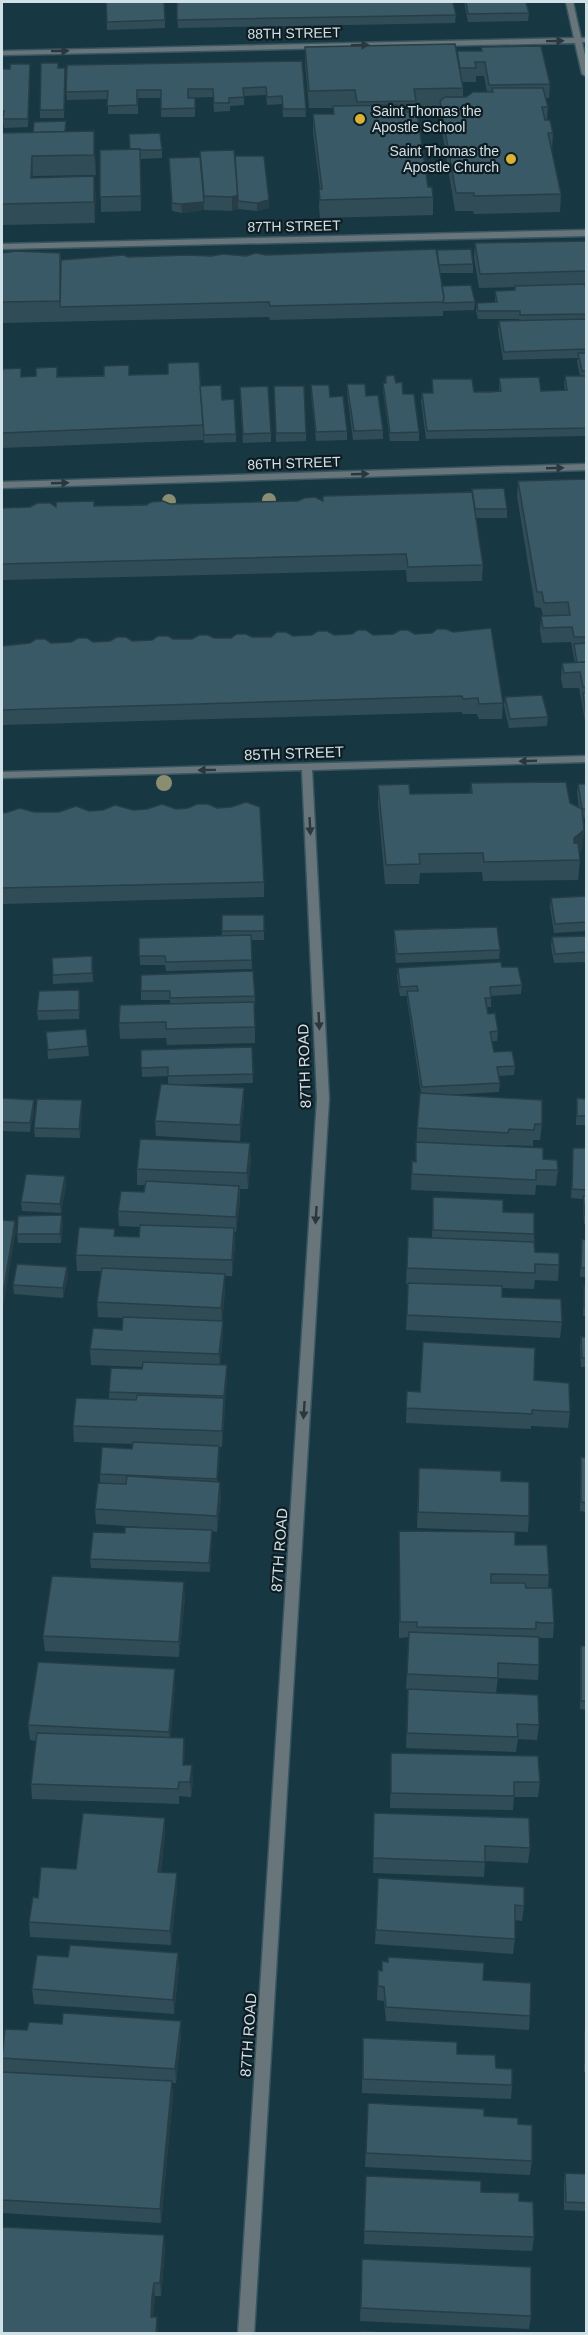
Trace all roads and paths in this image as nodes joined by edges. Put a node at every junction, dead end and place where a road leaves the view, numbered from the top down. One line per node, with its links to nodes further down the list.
1 (569, 2): 2 (street)
2 (583, 40): 3 (street, 88TH STREET, one-way to 2); 4 (street)
3 (2, 53)
4 (586, 74)
5 (586, 233): 6 (street, 87TH STREET)
6 (2, 246)
7 (586, 467): 8 (street, 86TH STREET, one-way to 7)
8 (2, 485)
9 (586, 759): 10 (street, 85TH STREET, one-way to 10)
10 (307, 768): 11 (street, 85TH STREET, one-way to 11); 12 (street, 87TH ROAD, one-way to 12)
11 (2, 775)
12 (246, 2334)

